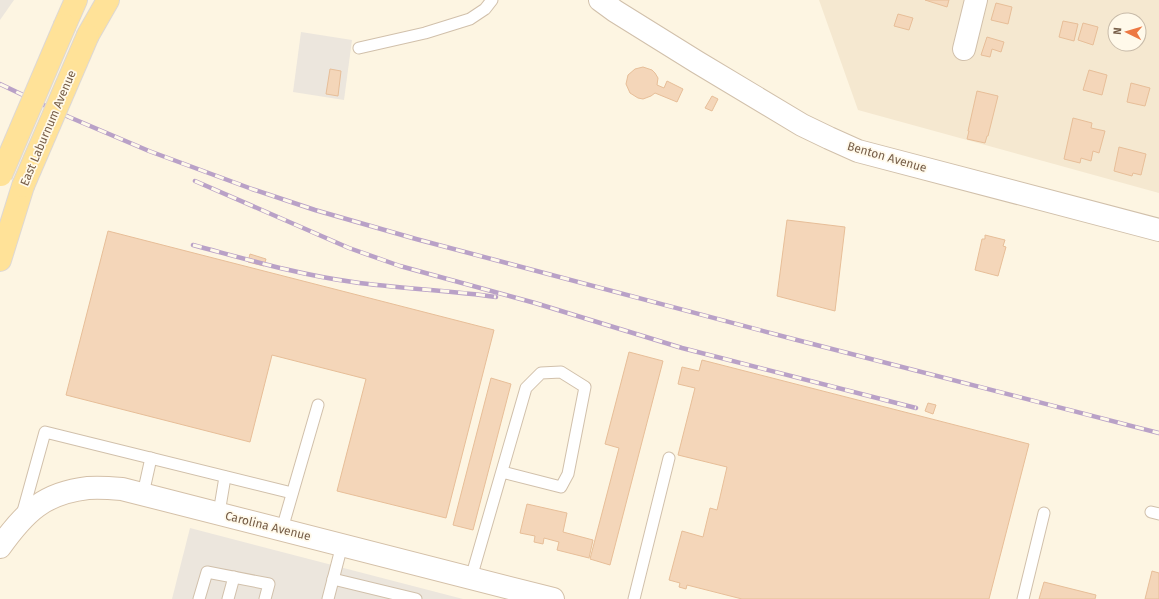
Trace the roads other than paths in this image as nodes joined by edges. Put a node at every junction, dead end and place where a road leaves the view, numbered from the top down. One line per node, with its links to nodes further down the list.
1 (76, 0): 8 (main road, East Laburnum Avenue, bridge)
2 (108, 0): 10 (main road, East Laburnum Avenue, bridge)
3 (492, 0): 6 (lane)
4 (600, 0): 9 (street, Benton Avenue)
5 (976, 0): 7 (street)
6 (360, 48)
7 (964, 49)
8 (0, 175)
9 (1159, 230)
10 (0, 260)
11 (318, 405): 16 (lane)
12 (151, 458): 15 (lane); 17 (lane); 20 (lane)
13 (669, 458): 33 (lane)
14 (502, 472): 14 (lane); 25 (lane)
15 (225, 477): 16 (lane); 18 (lane)
16 (292, 493): 21 (lane)
17 (143, 494): 18 (street, Carolina Avenue); 20 (street, Carolina Avenue)
18 (219, 513): 21 (street, Carolina Avenue)
19 (1044, 513): 34 (lane)
20 (21, 520): 23 (street, Carolina Avenue)
21 (282, 529): 22 (street, Carolina Avenue)
22 (342, 545): 25 (street, Carolina Avenue); 26 (lane)
23 (0, 547)
24 (234, 577): 27 (lane); 28 (lane); 29 (lane)
25 (471, 578): 32 (street, Carolina Avenue)
26 (333, 579): 30 (lane); 31 (lane)
27 (199, 599)
28 (228, 599)
29 (265, 599)
30 (328, 599)
31 (416, 599)
32 (553, 599)
33 (634, 599)
34 (1023, 599)

